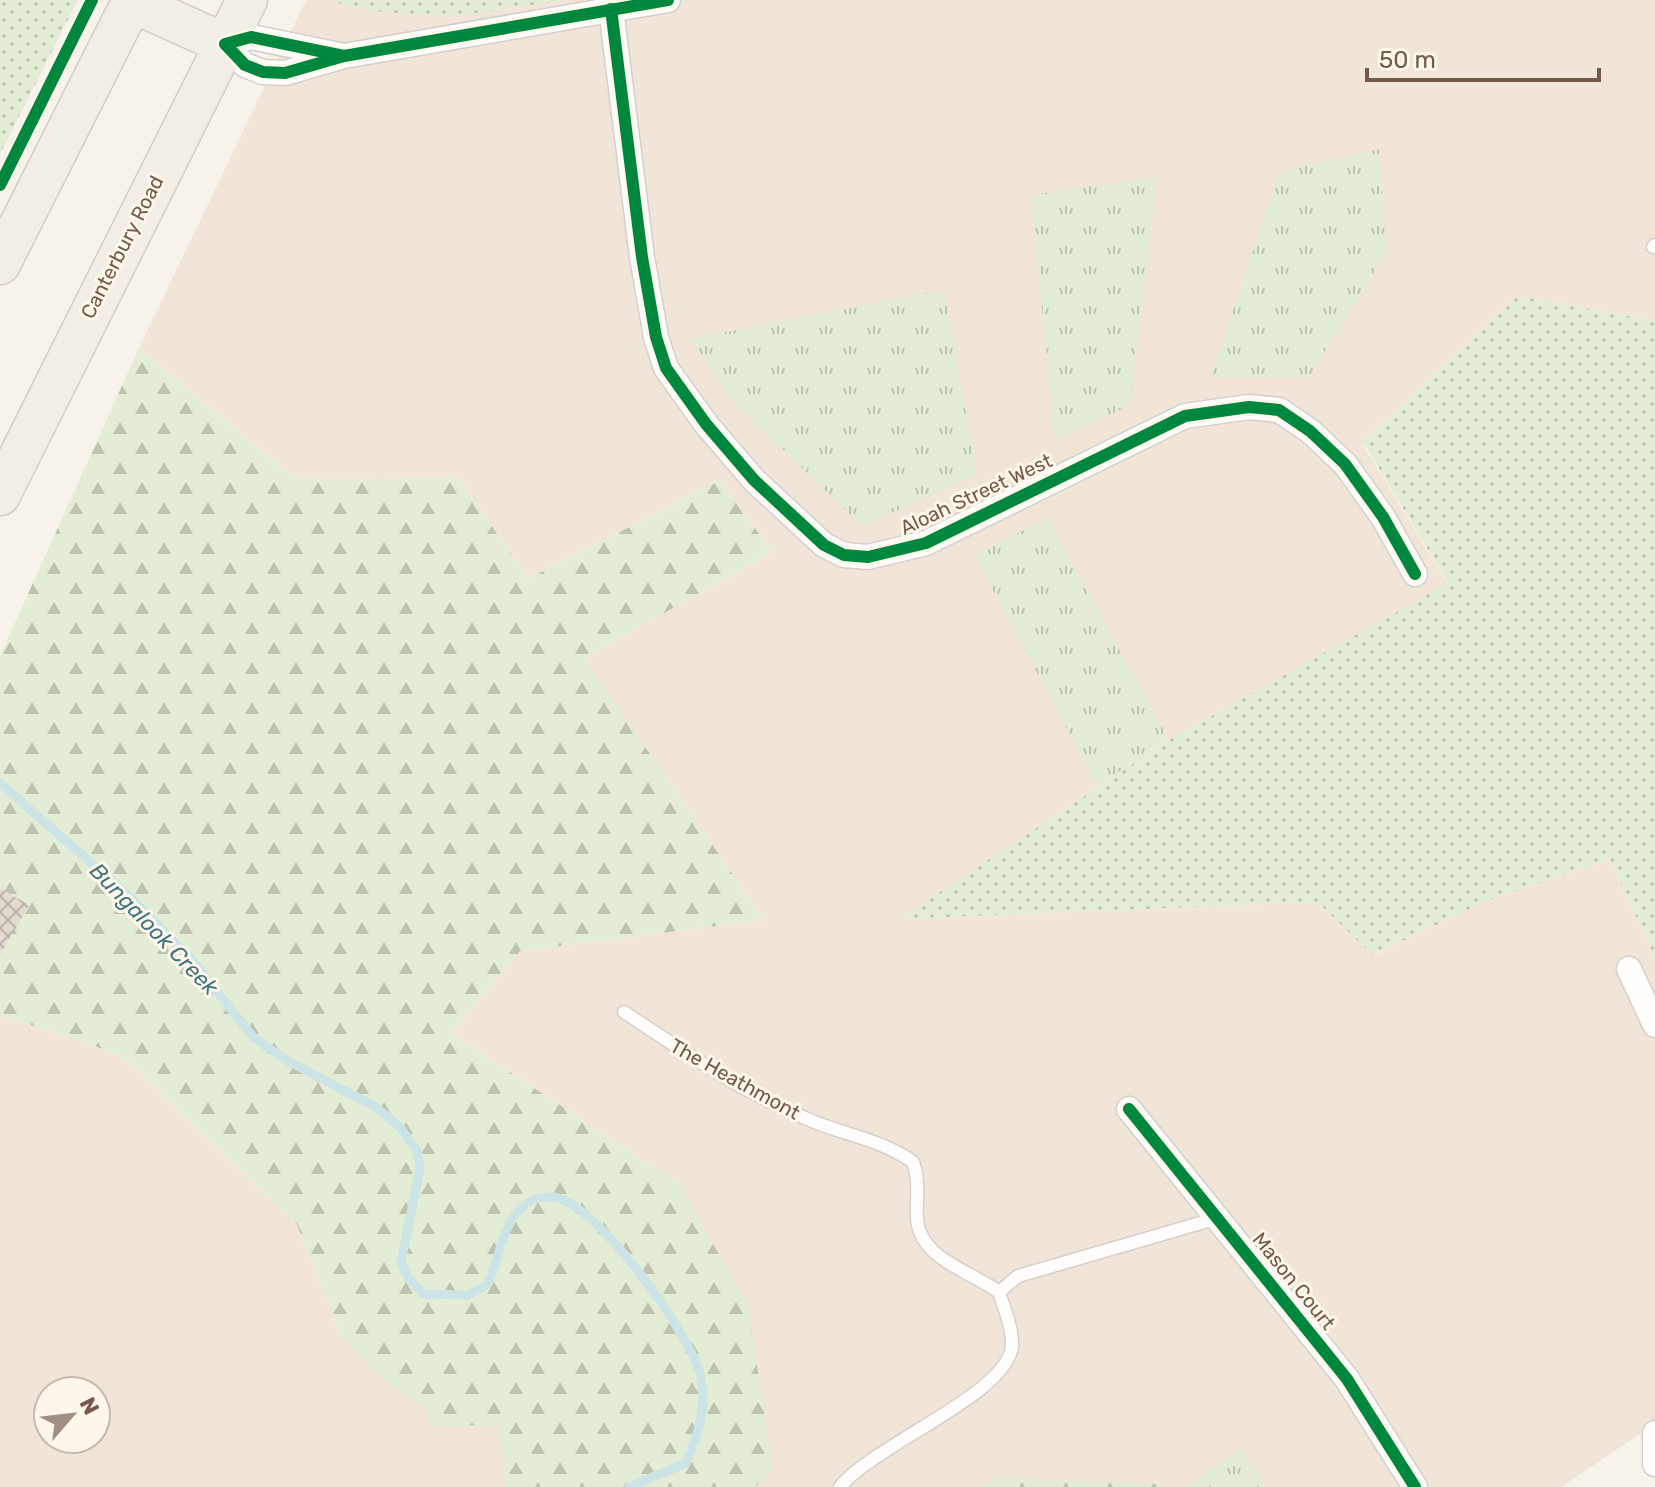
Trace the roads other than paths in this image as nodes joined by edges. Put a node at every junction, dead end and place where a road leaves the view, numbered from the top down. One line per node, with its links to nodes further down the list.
1 (247, 0): 5 (main road, Canterbury Road)
2 (668, 0): 4 (street)
3 (132, 1): 5 (main road); 6 (main road)
4 (611, 9): 5 (street); 8 (street, Aloah Street West)
5 (225, 44): 7 (main road, Canterbury Road)
6 (0, 264)
7 (0, 495)
8 (1415, 574)
9 (1629, 969): 11 (street)
10 (624, 1012): 14 (lane, The Heathmont)
11 (1655, 1025)
12 (1129, 1109): 13 (street, Mason Court)
13 (1218, 1218): 14 (lane); 18 (street, Mason Court)
14 (999, 1292): 17 (lane)
15 (1655, 1433): 16 (street)
16 (1655, 1464)
17 (840, 1487)
18 (1415, 1487)

